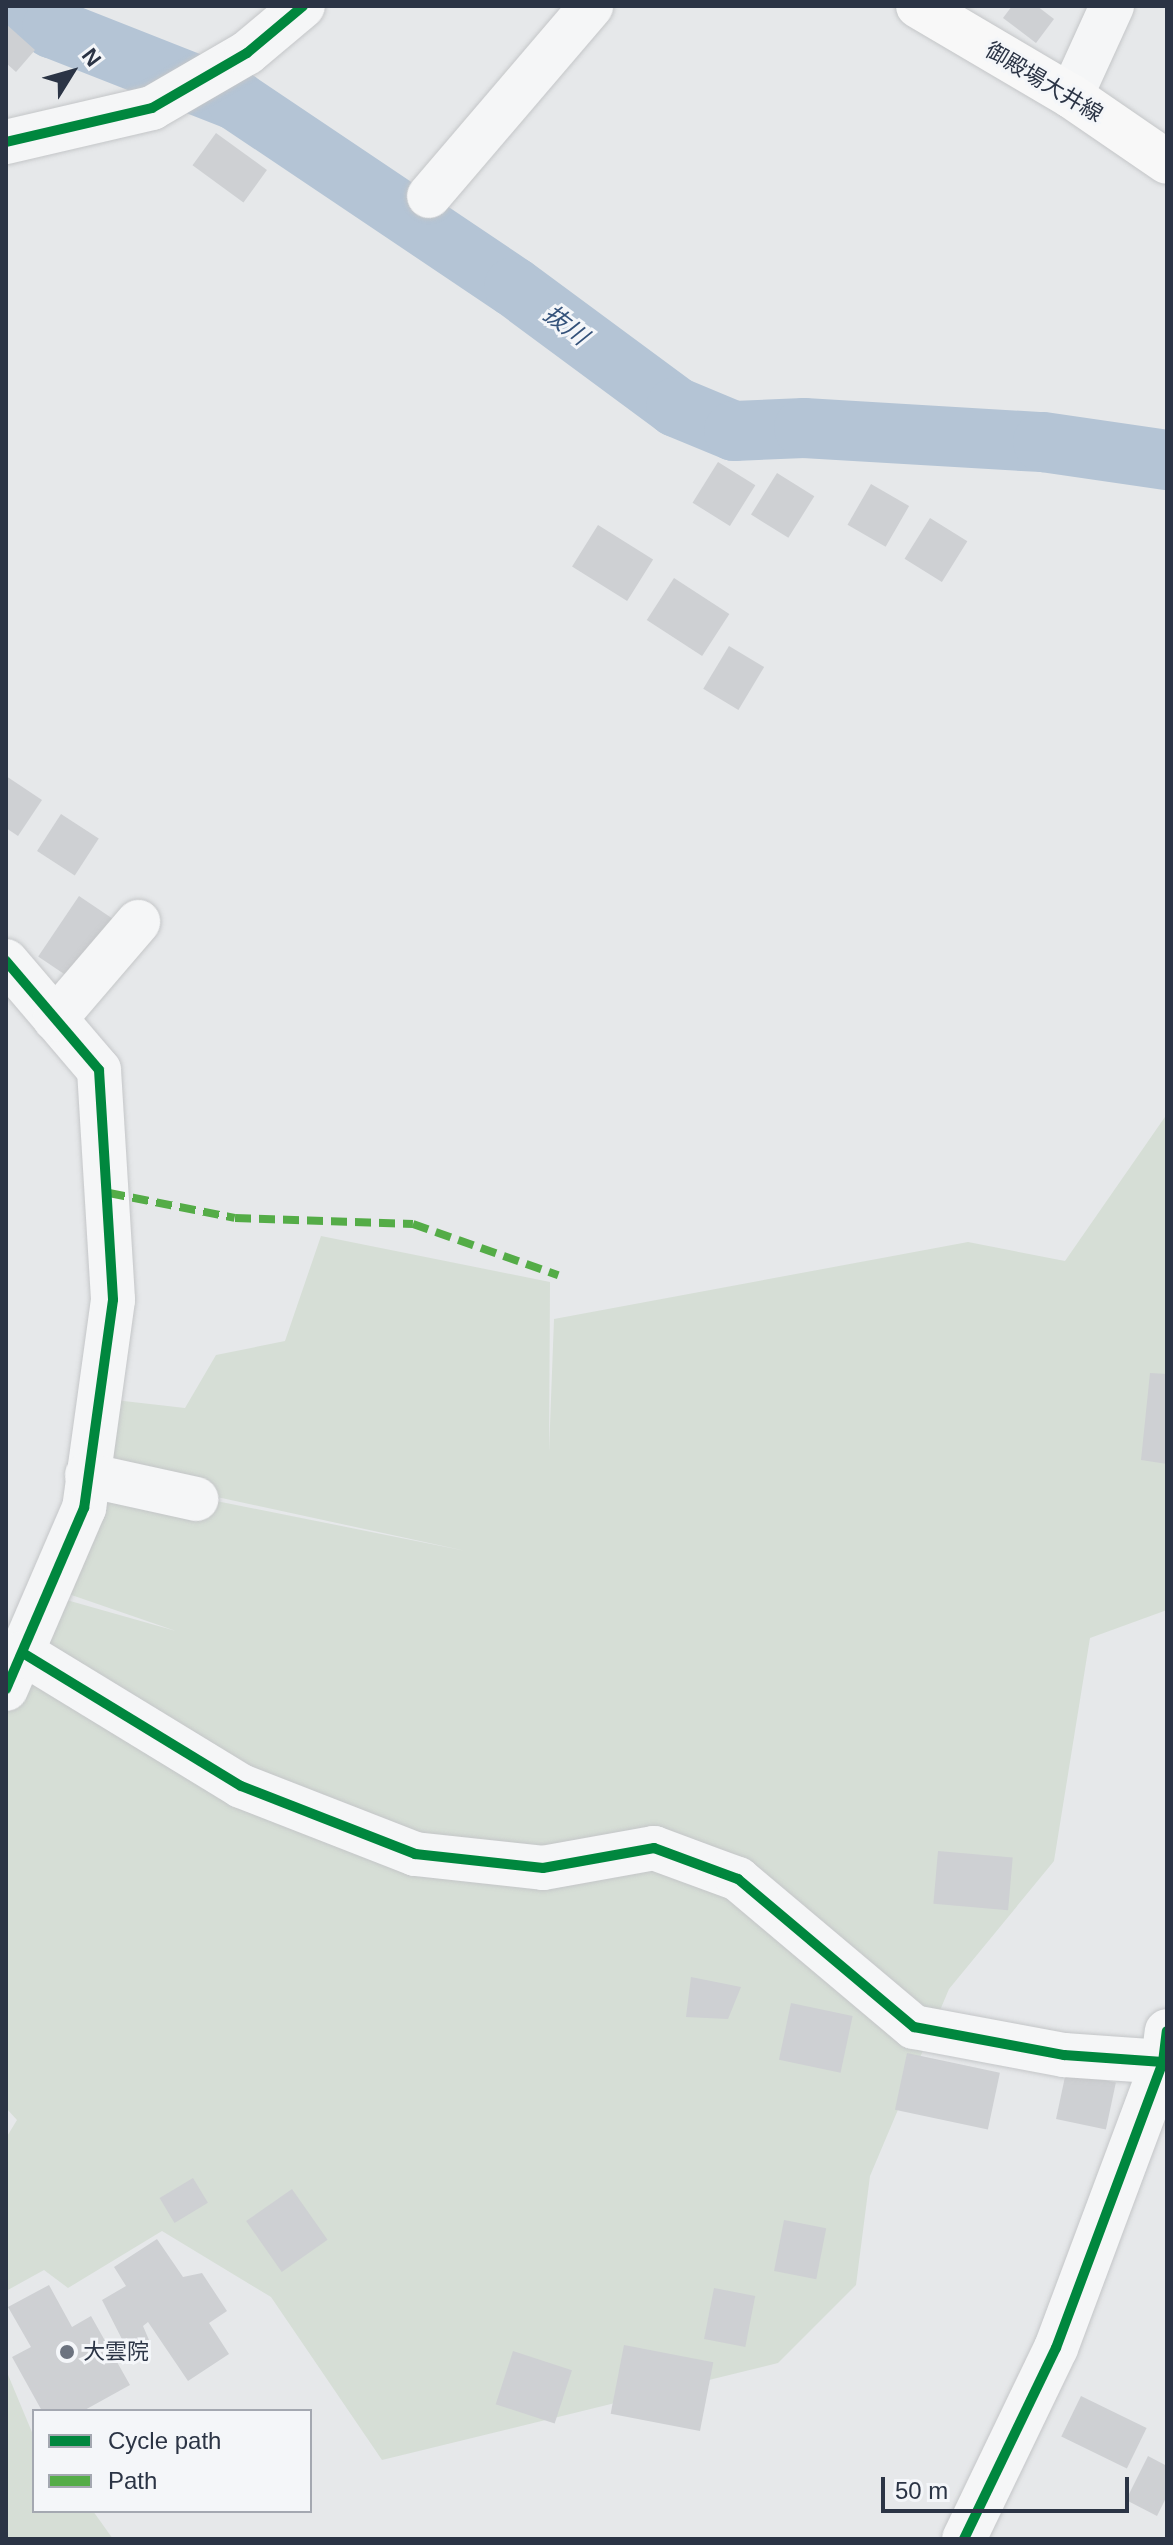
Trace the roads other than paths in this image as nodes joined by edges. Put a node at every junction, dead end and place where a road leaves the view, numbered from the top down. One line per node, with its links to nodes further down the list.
1 (303, 6): 6 (street)
2 (591, 6): 8 (street)
3 (918, 6): 5 (main road, 御殿場大井線)
4 (1112, 6): 5 (street)
5 (1071, 96): 7 (main road, 御殿場大井線)
6 (6, 142)
7 (1167, 162)
8 (429, 196)
9 (138, 922): 11 (street)
10 (6, 961): 11 (street)
11 (55, 1019): 12 (street)
12 (87, 1475): 13 (street); 14 (street)
13 (196, 1499)
14 (14, 1671): 15 (street)
15 (1165, 2046): 16 (street)
16 (964, 2539)

